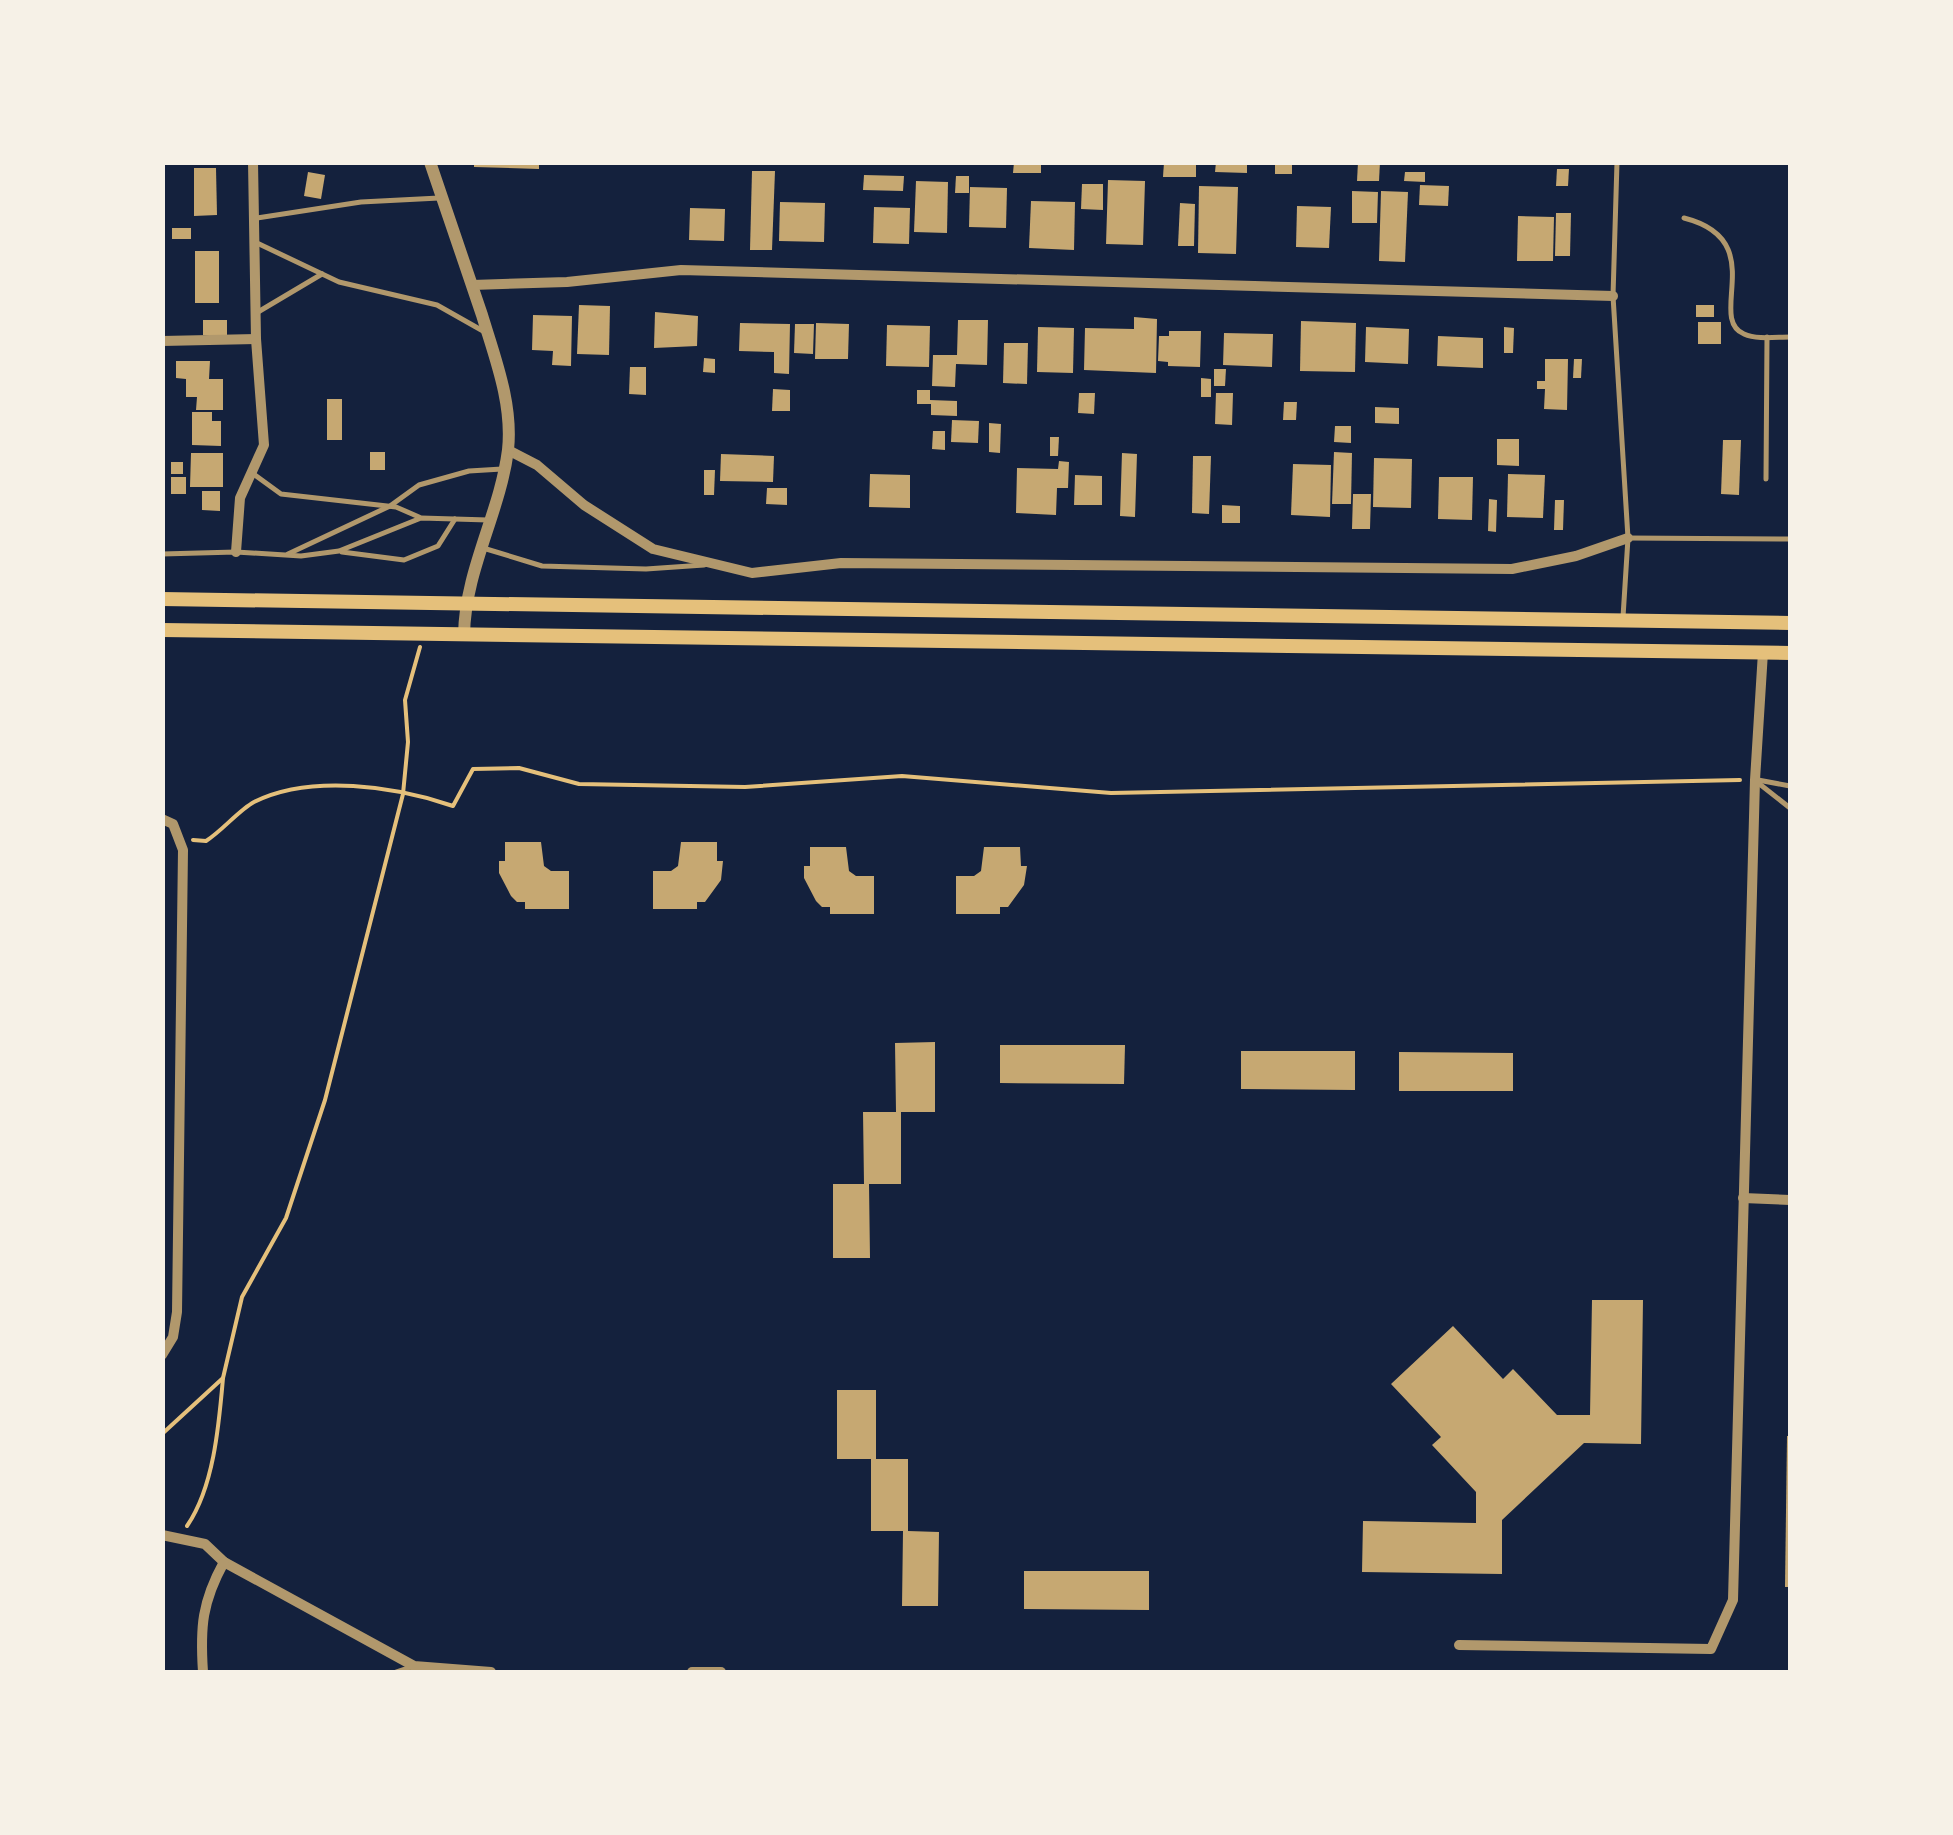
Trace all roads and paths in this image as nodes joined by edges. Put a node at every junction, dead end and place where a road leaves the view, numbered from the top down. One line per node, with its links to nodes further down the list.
1 (253, 162): 5 (street)
2 (430, 162): 4 (street)
3 (1618, 162): 10 (lane)
4 (442, 198): 5 (lane); 9 (street)
5 (254, 218): 7 (street)
6 (1684, 218): 13 (lane)
7 (254, 242): 8 (lane); 11 (street)
8 (322, 274): 11 (lane); 12 (lane)
9 (472, 286): 10 (street); 12 (street)
10 (1612, 296): 25 (lane)
11 (256, 313): 15 (street)
12 (488, 334): 17 (street)
13 (1768, 337): 14 (lane); 20 (lane)
14 (1790, 337)
15 (256, 339): 16 (street); 19 (street)
16 (162, 341)
17 (508, 450): 18 (street); 32 (street)
18 (503, 469): 21 (lane); 24 (street)
19 (252, 472): 21 (lane); 28 (street)
20 (1766, 479)
21 (390, 506): 22 (lane); 31 (lane)
22 (421, 518): 23 (lane); 29 (lane)
23 (455, 519): 24 (lane); 29 (lane)
24 (488, 520): 27 (street)
25 (1628, 538): 26 (lane); 32 (street); 35 (lane)
26 (1790, 539)
27 (480, 548): 32 (lane); 34 (street)
28 (236, 552): 30 (lane); 31 (lane)
29 (339, 552): 31 (lane)
30 (162, 554)
31 (285, 555)
32 (717, 564)
33 (162, 599): 34 (main road)
34 (464, 605): 35 (main road); 39 (street)
35 (1622, 620): 36 (main road)
36 (1790, 624)
37 (162, 630): 38 (main road)
38 (424, 635): 39 (main road); 44 (path)
39 (464, 635): 40 (main road)
40 (1763, 652): 41 (main road); 42 (street)
41 (1790, 653)
42 (1754, 780): 43 (lane); 44 (path); 45 (lane); 48 (street)
43 (1790, 786)
44 (403, 794): 47 (path); 51 (path)
45 (1790, 808)
46 (168, 821): 47 (street)
47 (178, 838): 50 (street)
48 (1744, 1198): 49 (street); 56 (street)
49 (1790, 1200)
50 (162, 1356)
51 (222, 1378): 52 (path); 54 (path)
52 (162, 1434)
53 (162, 1536): 54 (street)
54 (186, 1540): 55 (street)
55 (224, 1562): 57 (street); 58 (street)
56 (1458, 1645)
57 (414, 1669): 59 (lane); 60 (street)
58 (203, 1672)
59 (396, 1672)
60 (491, 1672)
61 (692, 1672): 62 (street)
62 (720, 1672)

